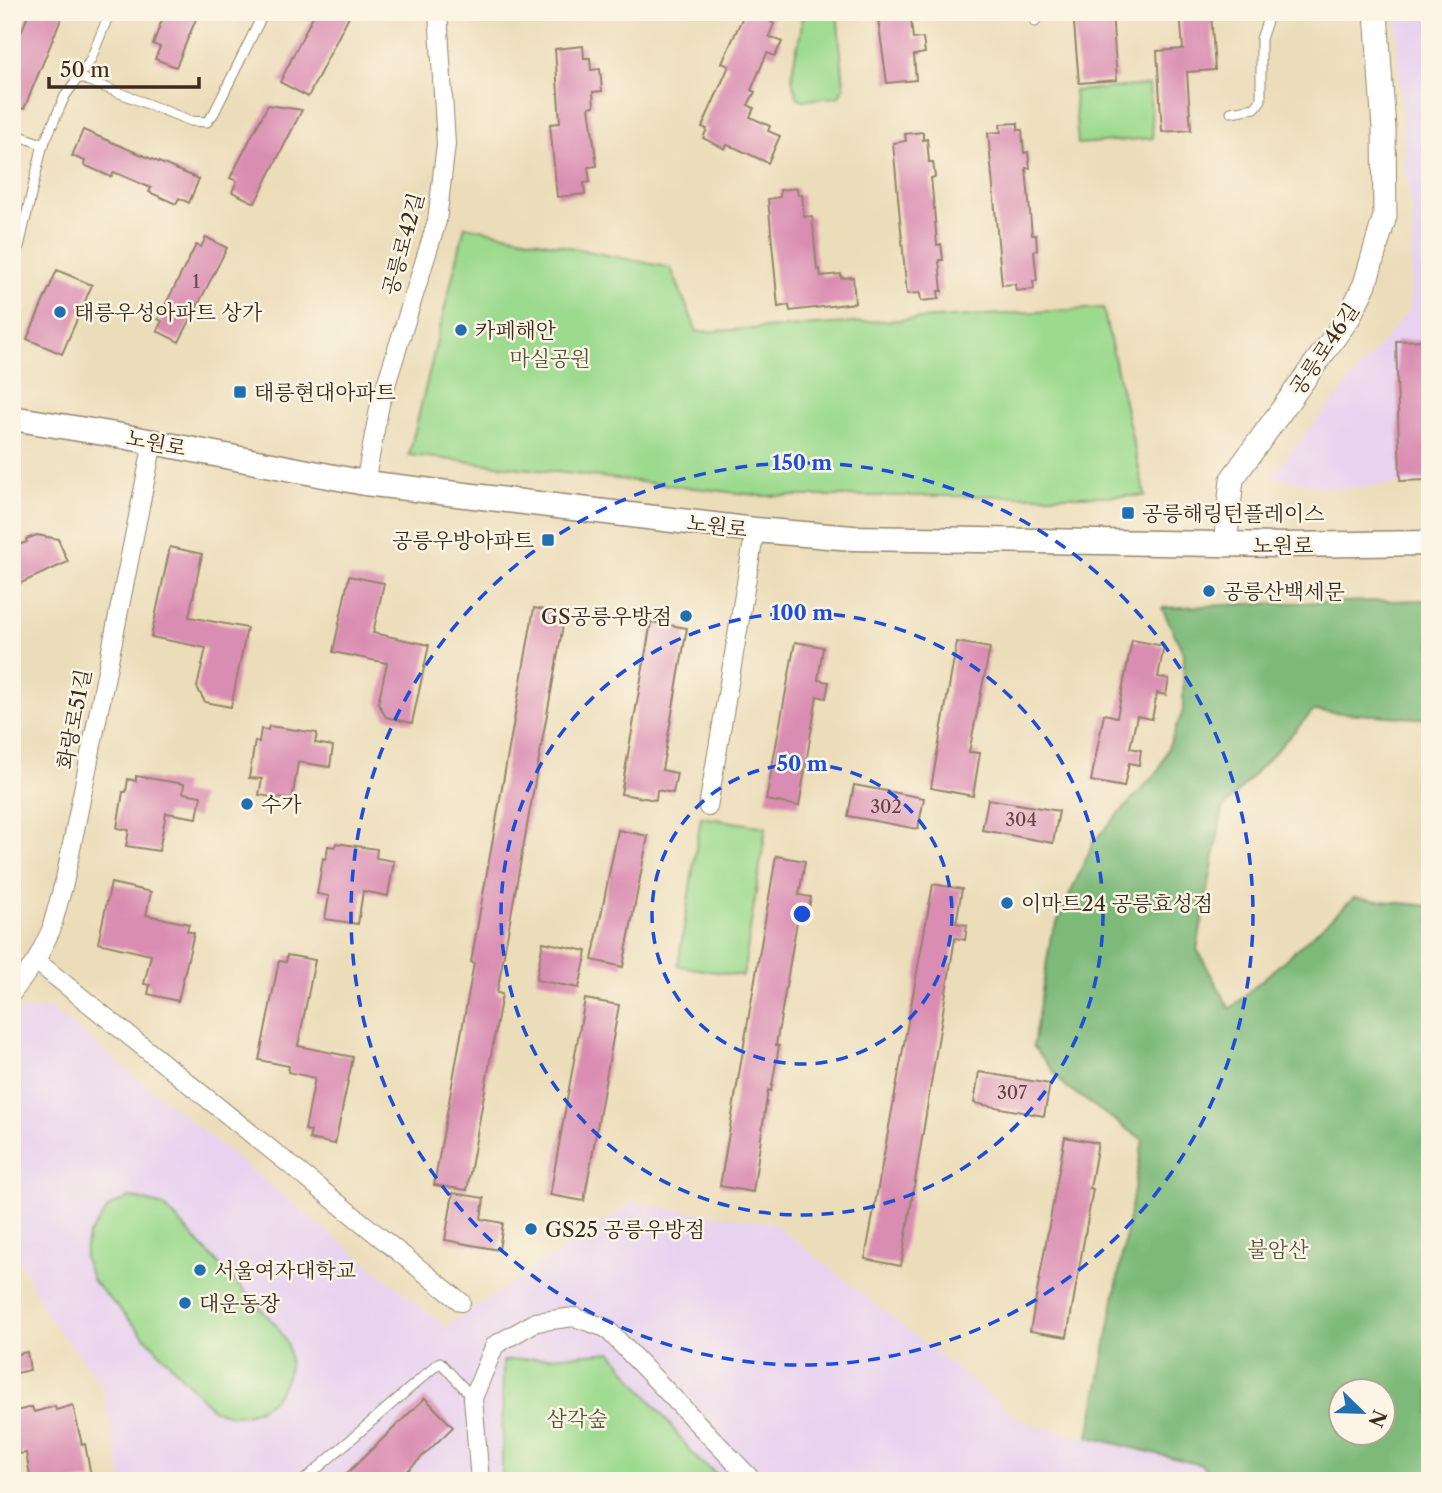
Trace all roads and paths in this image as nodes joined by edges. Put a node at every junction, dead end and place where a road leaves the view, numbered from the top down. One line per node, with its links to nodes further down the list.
1 (110, 12): 6 (lane)
2 (264, 12): 6 (lane)
3 (438, 12): 15 (street, 공릉로42길)
4 (1270, 12): 7 (lane)
5 (1376, 12): 18 (street, 공릉로46길)
6 (79, 77): 10 (lane)
7 (1231, 112)
8 (12, 133): 10 (lane)
9 (1430, 139): 11 (lane)
10 (44, 145): 12 (lane)
11 (1430, 173)
12 (12, 277)
13 (12, 418): 14 (main road, 노원로)
14 (153, 442): 15 (main road, 노원로); 20 (street, 화랑로51길)
15 (365, 483): 16 (main road, 노원로)
16 (755, 530): 18 (main road, 노원로); 19 (street)
17 (1430, 543): 18 (main road, 노원로)
18 (1225, 545)
19 (708, 807)
20 (36, 961): 21 (street, 화랑로51길); 22 (street)
21 (12, 993)
22 (461, 1302)
23 (473, 1398): 24 (lane); 25 (street); 26 (street)
24 (303, 1481)
25 (480, 1481)
26 (753, 1481)

